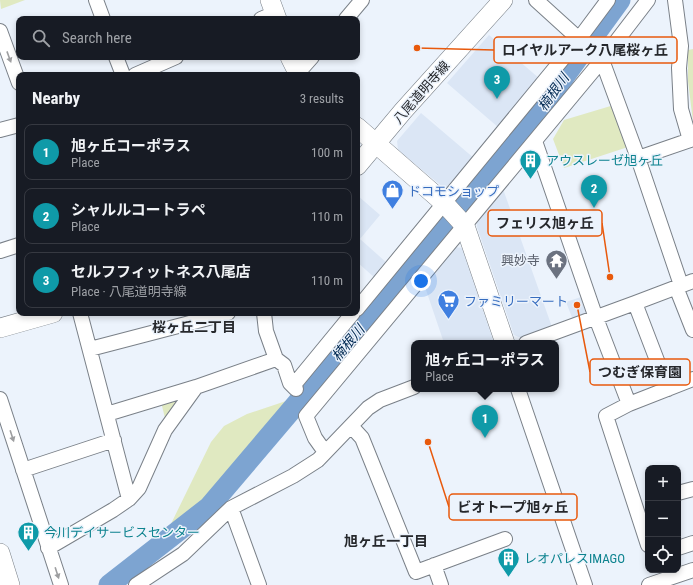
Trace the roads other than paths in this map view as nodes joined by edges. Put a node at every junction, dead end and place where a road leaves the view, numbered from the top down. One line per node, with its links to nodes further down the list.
1 (96, 0): 8 (street)
2 (362, 0): 9 (street)
3 (503, 0): 25 (street, 八尾道明寺線)
4 (536, 0): 11 (street)
5 (608, 0): 11 (street)
6 (648, 0): 15 (street)
7 (675, 0): 23 (street)
8 (102, 16)
9 (349, 16)
10 (0, 31): 19 (street, one-way to 19)
11 (579, 40): 15 (street); 28 (street)
12 (117, 60): 17 (street)
13 (169, 60): 18 (street)
14 (308, 60): 16 (street)
15 (602, 60): 24 (street); 26 (street)
16 (296, 70)
17 (122, 72)
18 (142, 72)
19 (16, 75)
20 (16, 126): 21 (street)
21 (0, 130)
22 (360, 130): 25 (street)
23 (691, 139): 26 (street)
24 (535, 141): 29 (street); 40 (street)
25 (376, 145): 27 (street, 八尾道明寺線); 28 (street)
26 (638, 158): 32 (street)
27 (360, 163)
28 (444, 203): 29 (street); 34 (street)
29 (465, 226): 43 (street); 57 (street)
30 (16, 246): 31 (street)
31 (0, 251)
32 (683, 284): 33 (street); 42 (street)
33 (635, 303): 40 (street); 50 (street)
34 (360, 305)
35 (42, 316): 41 (street)
36 (81, 316): 45 (street)
37 (216, 316): 45 (street)
38 (264, 316): 46 (street)
39 (351, 316): 46 (street)
40 (596, 318): 44 (street); 53 (street)
41 (0, 328)
42 (693, 330)
43 (504, 340)
44 (534, 340)
45 (90, 349): 54 (street)
46 (276, 359): 48 (street)
47 (693, 379): 50 (street)
48 (196, 388): 54 (street); 61 (street)
49 (411, 388): 55 (street)
50 (668, 389): 53 (street)
51 (519, 392): 78 (street)
52 (0, 399): 58 (street, one-way to 58)
53 (628, 404): 62 (street)
54 (107, 414): 56 (street)
55 (351, 426): 57 (street); 70 (street)
56 (114, 440): 58 (street); 61 (street)
57 (325, 452): 63 (street)
58 (23, 470): 68 (street)
59 (693, 489): 60 (street)
60 (681, 493)
61 (129, 499): 68 (street)
62 (642, 505): 64 (street)
63 (231, 508): 75 (street); 76 (street)
64 (647, 537)
65 (505, 539): 70 (street)
66 (693, 543): 67 (street)
67 (681, 547)
68 (48, 548): 74 (street, one-way to 74)
69 (0, 553): 73 (street)
70 (434, 565): 77 (street)
71 (693, 570): 72 (street)
72 (656, 580)
73 (10, 585)
74 (61, 585)
75 (136, 585)
76 (259, 585)
77 (441, 585)
78 (585, 585)

